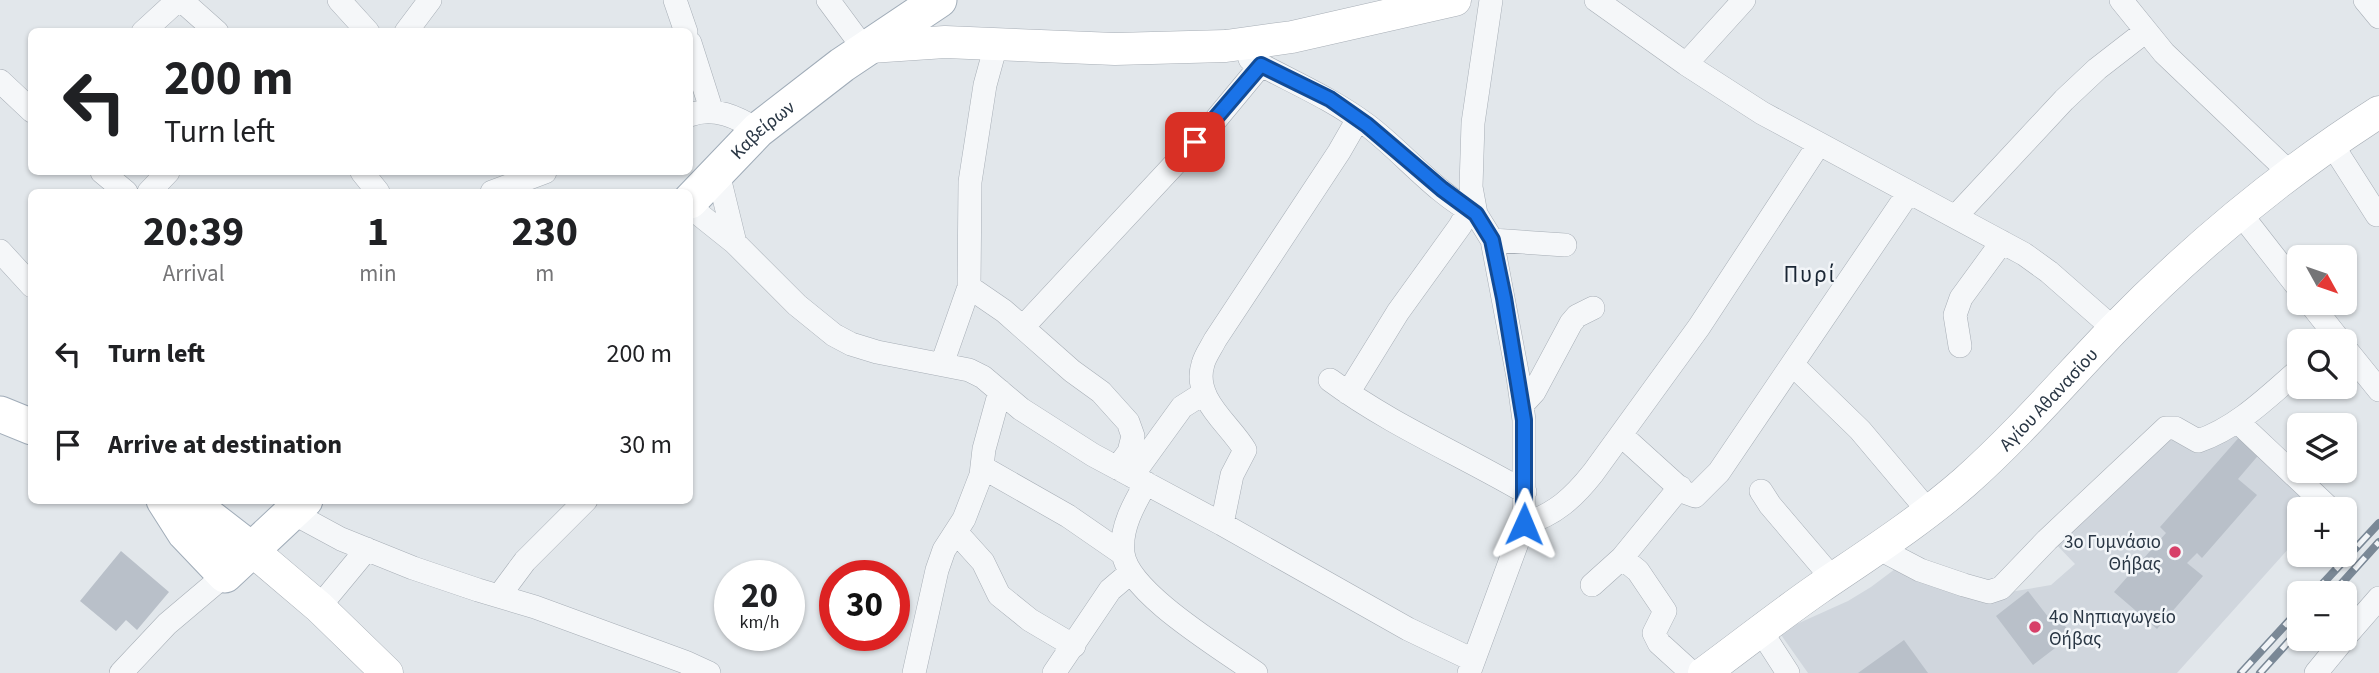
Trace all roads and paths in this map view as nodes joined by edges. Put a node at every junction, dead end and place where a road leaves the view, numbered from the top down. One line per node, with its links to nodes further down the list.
1 (179, 0): 14 (street); 15 (street)
2 (339, 0): 16 (street)
3 (430, 0): 17 (street)
4 (675, 0): 18 (street)
5 (828, 0): 22 (street)
6 (939, 0): 22 (main road, Καβείρων)
7 (1455, 0): 21 (main road)
8 (1491, 0): 47 (street)
9 (1596, 0): 24 (street)
10 (1744, 0): 24 (street)
11 (2121, 0): 19 (street)
12 (2365, 0): 13 (street)
13 (2379, 18)
14 (148, 28)
15 (212, 28)
16 (364, 28)
17 (409, 28)
18 (685, 28)
19 (2146, 31): 35 (street); 50 (street)
20 (996, 46): 21 (main road); 22 (main road); 58 (street)
21 (1226, 46): 25 (street)
22 (859, 54): 31 (main road, Καβείρων)
23 (693, 62): 29 (street)
24 (1686, 64): 33 (street)
25 (1261, 65): 30 (street); 60 (street)
26 (0, 82): 27 (street)
27 (28, 107)
28 (2379, 112): 32 (main road, Αγίου Αθανασίου)
29 (701, 114): 31 (street)
30 (1357, 119): 47 (street); 69 (street)
31 (758, 130): 34 (main road, Καβείρων)
32 (2332, 143): 35 (main road, Αγίου Αθανασίου); 49 (street)
33 (1819, 144): 44 (street); 72 (street)
34 (718, 173): 45 (main road, Καβείρων); 53 (street)
35 (2290, 173): 48 (main road, Αγίου Αθανασίου)
36 (106, 175): 41 (street)
37 (165, 175): 42 (street)
38 (364, 175): 43 (street)
39 (533, 175): 40 (street)
40 (501, 183)
41 (122, 189)
42 (152, 189)
43 (376, 189)
44 (1909, 191): 50 (street); 65 (street)
45 (693, 198)
46 (693, 209): 53 (street)
47 (1472, 212): 51 (street); 77 (street)
48 (2240, 213): 56 (street); 61 (main road, Αγίου Αθανασίου)
49 (2377, 215)
50 (1956, 216): 52 (street)
51 (1492, 240): 54 (street); 70 (street)
52 (2002, 242): 61 (street); 62 (street)
53 (735, 243): 63 (street)
54 (1565, 245)
55 (0, 251): 57 (street)
56 (2287, 273)
57 (28, 282)
58 (969, 286): 60 (street); 63 (street)
59 (1593, 308): 70 (street)
60 (1023, 327): 74 (street)
61 (2114, 329): 83 (main road, Αγίου Αθανασίου)
62 (1959, 345)
63 (942, 364): 68 (street)
64 (2357, 364): 67 (street)
65 (1793, 365): 75 (street); 83 (street)
66 (2287, 380): 71 (street)
67 (2379, 390)
68 (1000, 391): 73 (street); 74 (street)
69 (1204, 393): 74 (street); 84 (street)
70 (1522, 405): 77 (street)
71 (2237, 421): 78 (street); 87 (street)
72 (1621, 435): 75 (street); 85 (street)
73 (982, 467): 86 (street); 91 (street)
74 (1132, 475): 84 (street); 91 (street)
75 (1680, 487): 90 (street)
76 (1761, 491): 93 (street)
77 (1525, 492): 85 (street)
78 (2317, 497)
79 (167, 504): 92 (main road)
80 (192, 504): 89 (main road)
81 (582, 504): 95 (street)
82 (298, 506): 88 (street); 89 (main road)
83 (1929, 512): 87 (main road, Αγίου Αθανασίου)
84 (1222, 524): 102 (street)
85 (1524, 524): 102 (street)
86 (956, 532): 100 (street); 106 (street)
87 (1878, 548): 93 (main road, Αγίου Αθανασίου)
88 (368, 549): 95 (street); 97 (street)
89 (253, 551): 92 (main road); 97 (main road)
90 (1622, 558): 94 (street); 109 (street)
91 (1127, 563): 100 (street); 108 (street)
92 (225, 575): 103 (street)
93 (1833, 579): 99 (main road, Αγίου Αθανασίου)
94 (1592, 584)
95 (499, 596): 105 (street)
96 (2379, 598): 98 (street)
97 (319, 607): 104 (main road)
98 (2357, 623)
99 (1761, 631): 110 (main road, Αγίου Αθανασίου); 111 (street)
100 (1074, 646): 107 (street)
101 (2334, 651): 112 (street)
102 (1471, 667)
103 (121, 673)
104 (387, 673)
105 (709, 673)
106 (914, 673)
107 (1054, 673)
108 (1256, 673)
109 (1692, 673)
110 (1704, 673)
111 (1788, 673)
112 (2316, 673)

